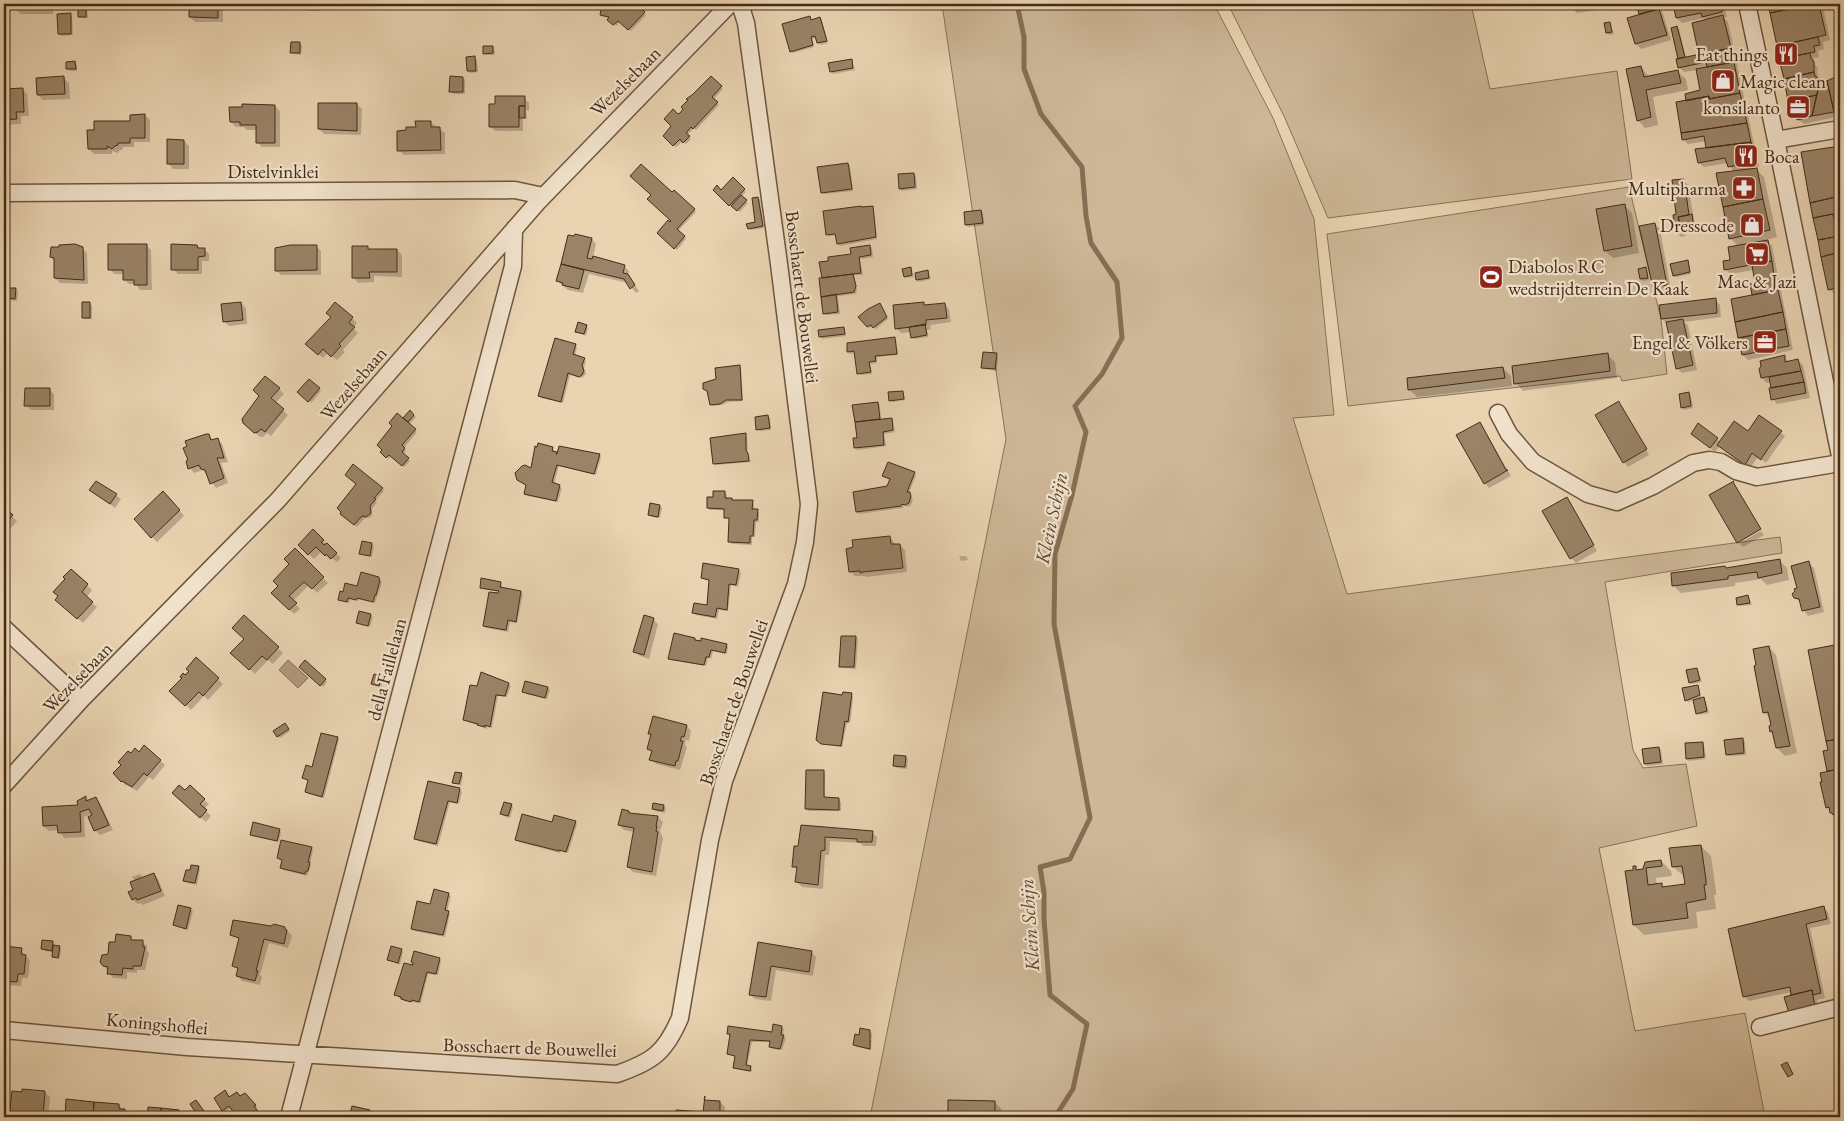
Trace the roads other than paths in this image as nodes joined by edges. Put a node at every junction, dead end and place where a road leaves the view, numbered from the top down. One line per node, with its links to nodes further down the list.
1 (730, 4): 7 (street, Wezelsebaan)
2 (740, 4): 18 (street, Bosschaert de Bouwellei)
3 (1747, 4): 5 (street)
4 (1840, 129): 5 (street)
5 (1776, 140): 10 (street)
6 (4, 193): 7 (street, Distelvinklei)
7 (543, 196): 8 (street, Wezelsebaan)
8 (514, 229): 13 (street, Wezelsebaan); 18 (street, della Faillelaan)
9 (1498, 413): 11 (street)
10 (1840, 456)
11 (1840, 463)
12 (4, 628): 13 (street)
13 (81, 700): 14 (street, Wezelsebaan)
14 (4, 785)
15 (1840, 1007): 16 (street)
16 (1760, 1027)
17 (4, 1030): 18 (street, Koningshoflei)
18 (306, 1055): 19 (street, della Faillelaan)
19 (289, 1117)

